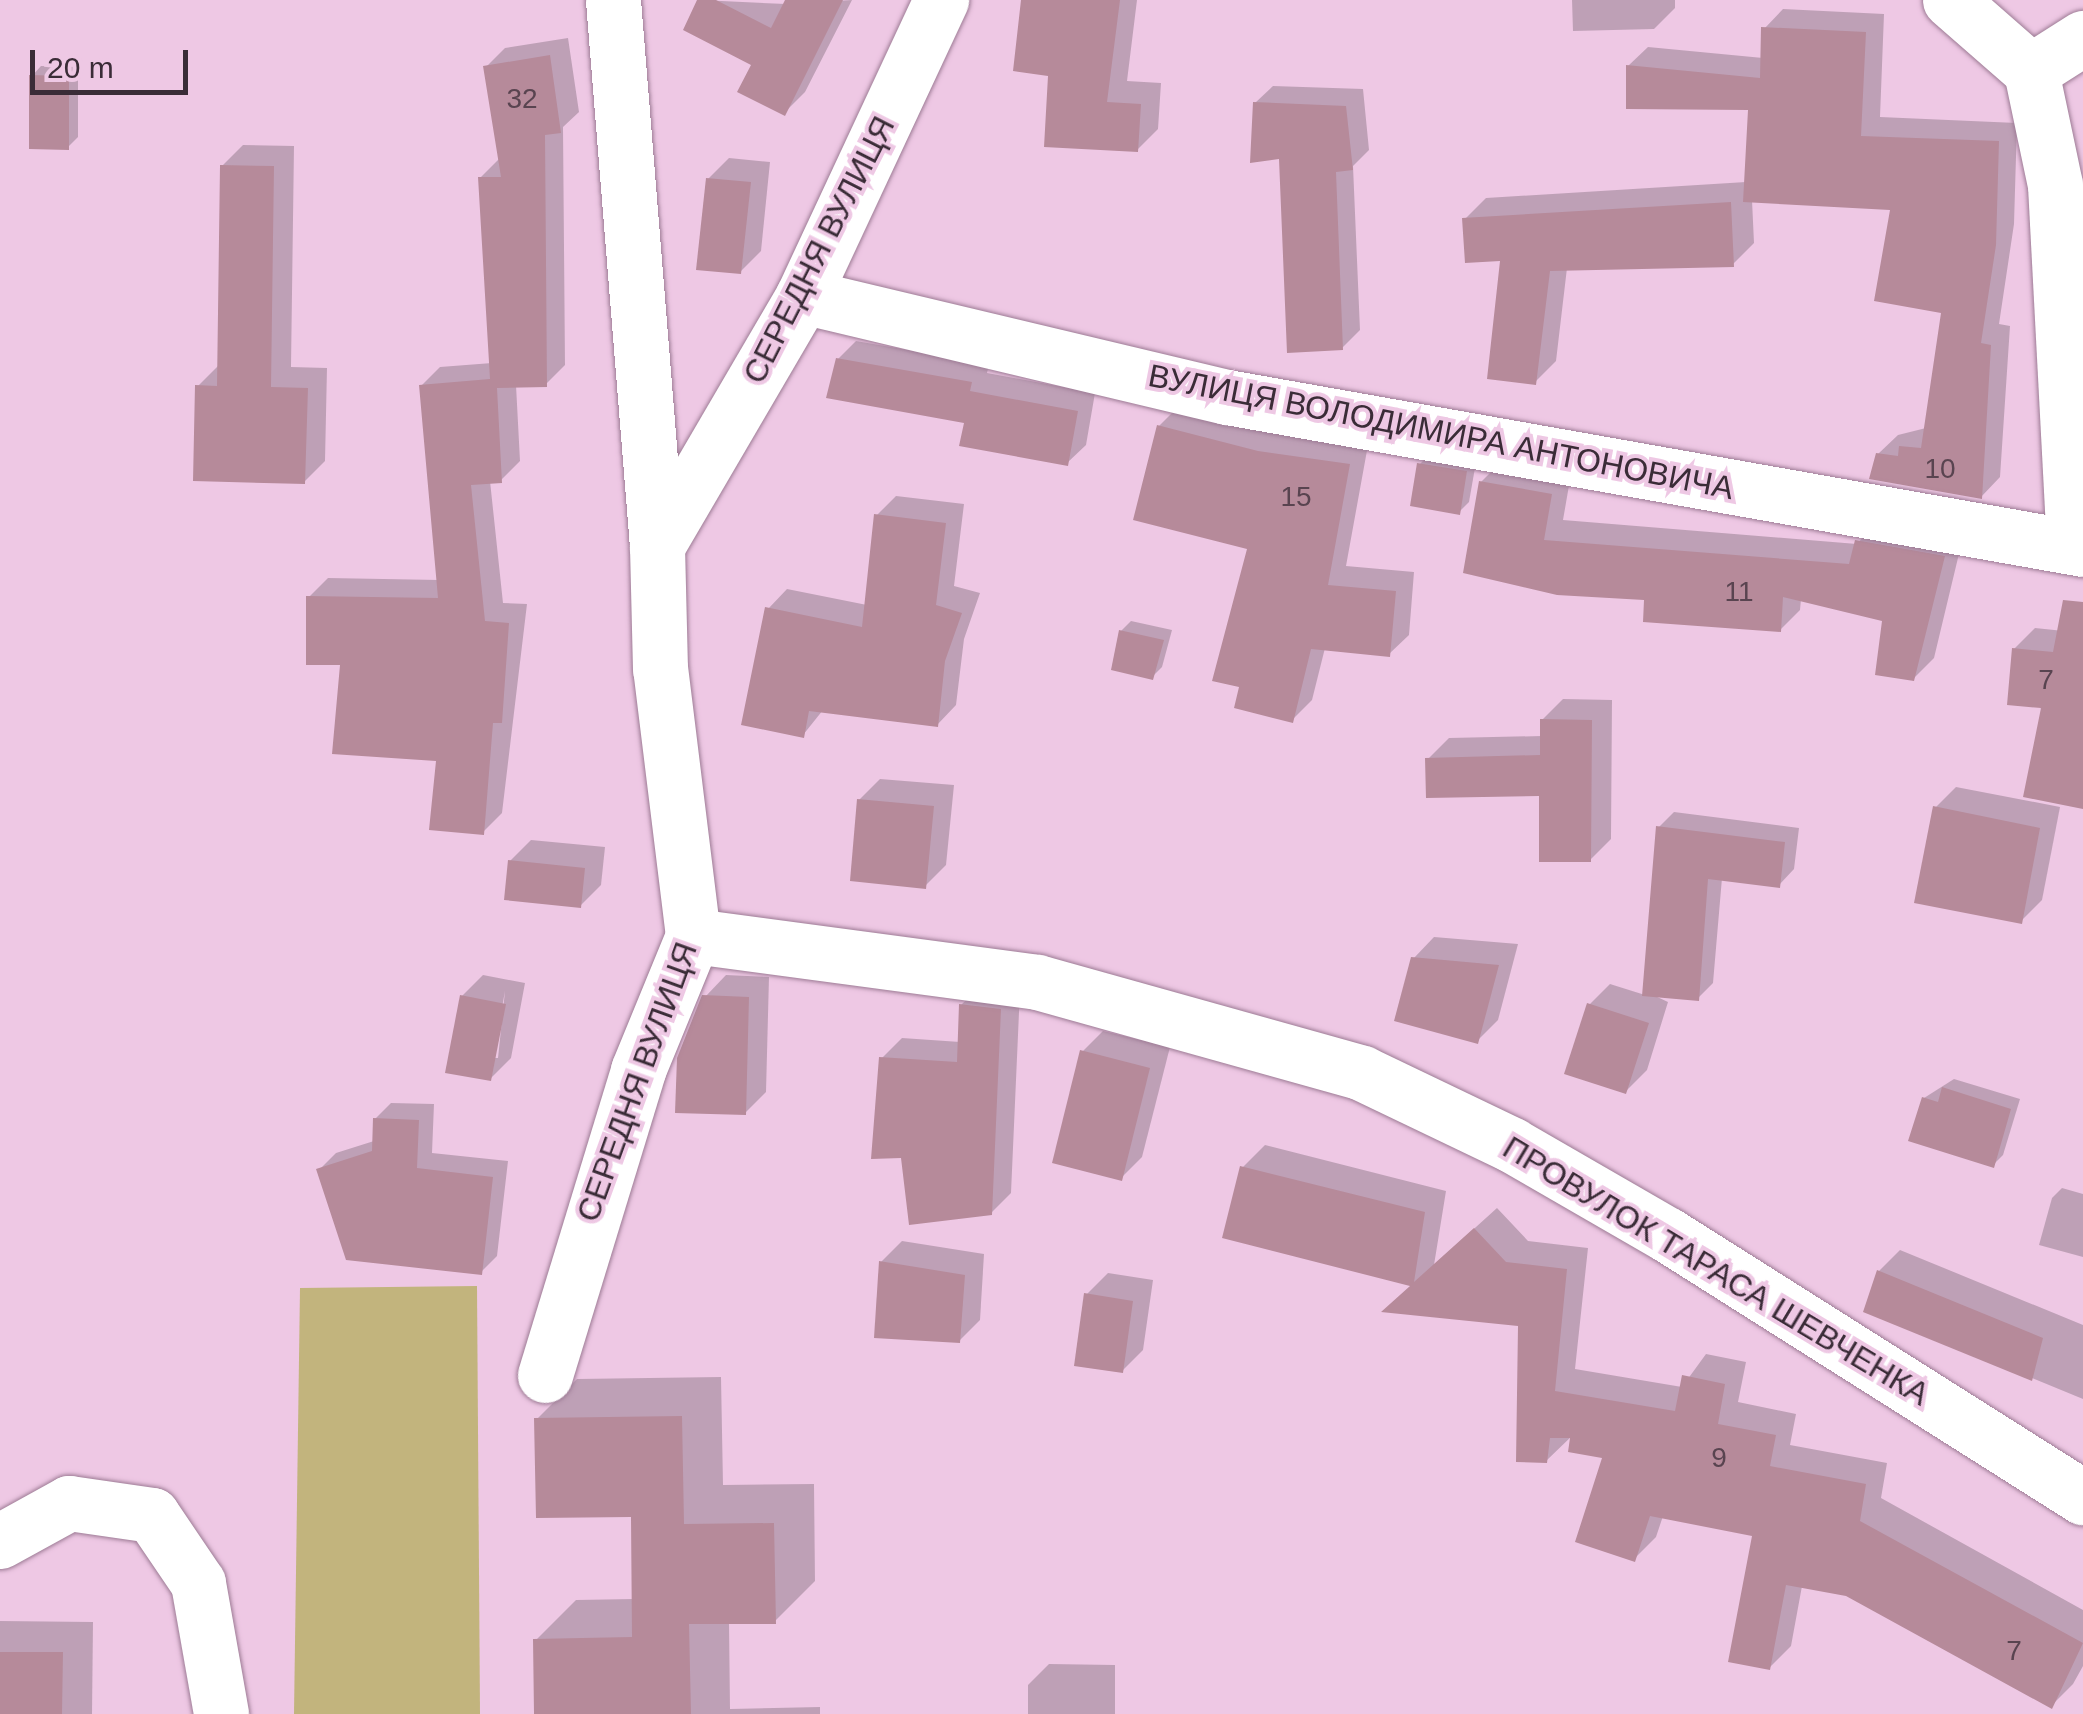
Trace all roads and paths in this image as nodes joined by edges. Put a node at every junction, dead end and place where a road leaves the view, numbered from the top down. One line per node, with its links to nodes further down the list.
1 (613, 0): 7 (street, СЕРЕДНЯ ВУЛИЦЯ)
2 (941, 0): 6 (street, СЕРЕДНЯ ВУЛИЦЯ)
3 (1950, 0): 5 (street)
4 (2083, 38): 5 (street)
5 (2031, 71): 8 (street)
6 (803, 296): 7 (street, СЕРЕДНЯ ВУЛИЦЯ); 8 (street, ВУЛИЦЯ ВОЛОДИМИРА АНТОНОВИЧА)
7 (657, 546): 9 (street, СЕРЕДНЯ ВУЛИЦЯ)
8 (2078, 547)
9 (692, 936): 10 (street, СЕРЕДНЯ ВУЛИЦЯ); 11 (street, ПРОВУЛОК ТАРАСА ШЕВЧЕНКА)
10 (545, 1376)
11 (2083, 1497)
12 (0, 1541): 13 (street)
13 (221, 1714)

